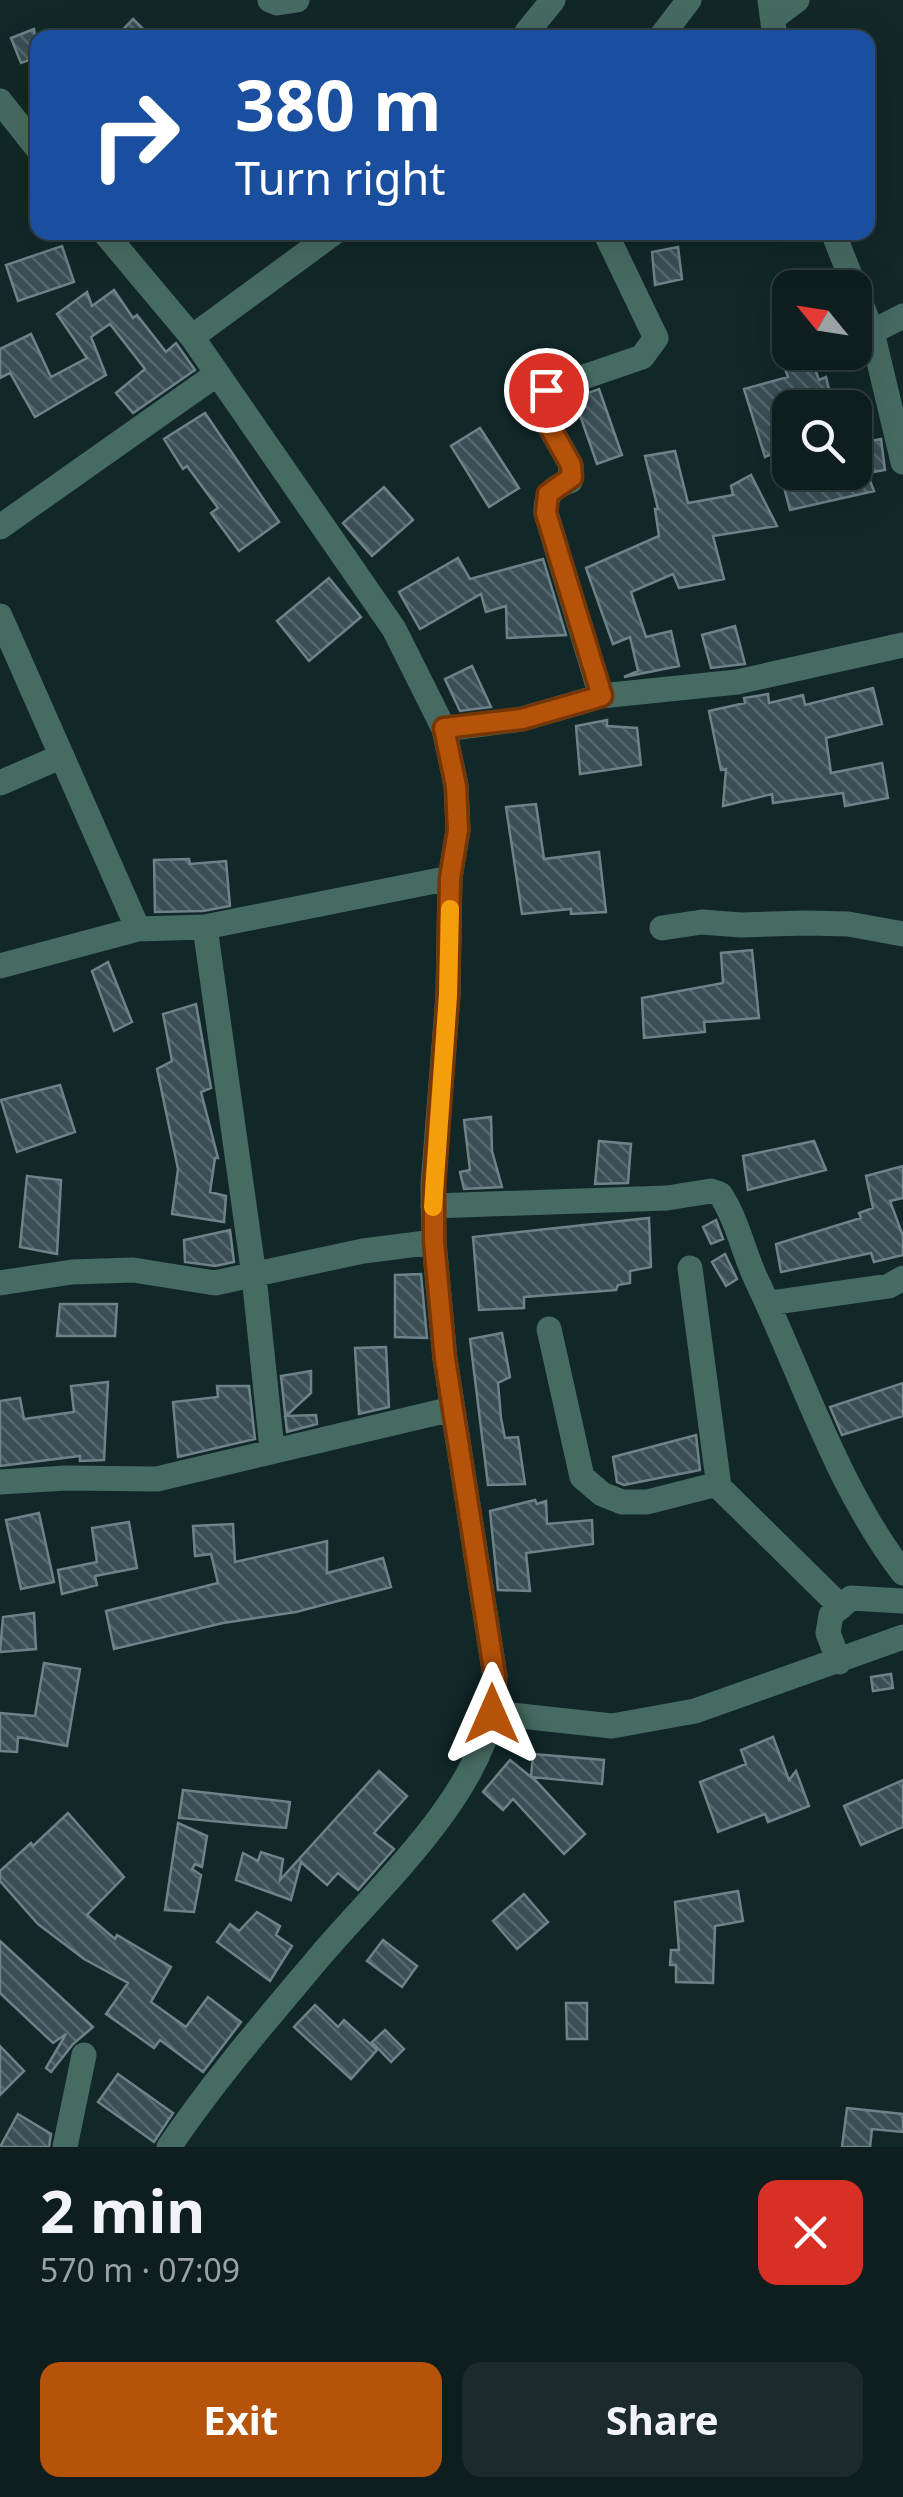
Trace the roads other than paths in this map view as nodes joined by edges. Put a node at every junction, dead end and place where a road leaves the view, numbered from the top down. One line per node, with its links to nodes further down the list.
1 (270, 0): 2 (street)
2 (297, 0)
3 (553, 0): 7 (street)
4 (689, 0): 8 (street)
5 (798, 0): 6 (street)
6 (773, 18)
7 (529, 30)
8 (666, 30)
9 (0, 101): 10 (street)
10 (30, 139)
11 (111, 240): 18 (street)
12 (324, 240): 18 (street)
13 (608, 240): 24 (street)
14 (836, 240): 15 (street)
15 (848, 270)
16 (903, 316): 17 (street)
17 (872, 332): 20 (street)
18 (192, 337): 19 (street)
19 (217, 374): 21 (street); 25 (street)
20 (903, 462)
21 (0, 527)
22 (0, 616): 26 (street)
23 (903, 645): 24 (street)
24 (602, 696): 25 (street)
25 (444, 728): 28 (street)
26 (62, 756): 27 (street); 31 (street)
27 (0, 782)
28 (450, 878): 29 (street); 34 (street)
29 (205, 926): 31 (street); 37 (street)
30 (662, 928): 32 (street)
31 (138, 929): 33 (street)
32 (903, 934)
33 (0, 966)
34 (433, 1206): 35 (street); 40 (street)
35 (434, 1242): 37 (street); 42 (street)
36 (690, 1268): 45 (street)
37 (254, 1276): 39 (street); 43 (street)
38 (903, 1278): 40 (street)
39 (0, 1284)
40 (770, 1303): 46 (street)
41 (549, 1329): 45 (street)
42 (452, 1408): 43 (street); 51 (street)
43 (272, 1449): 44 (street)
44 (0, 1482)
45 (719, 1487): 48 (street)
46 (900, 1565)
47 (903, 1601): 48 (street)
48 (841, 1606): 50 (street)
49 (903, 1637): 50 (street)
50 (839, 1662): 51 (street)
51 (492, 1714): 54 (street)
52 (84, 2055): 53 (street)
53 (65, 2147)
54 (169, 2147)

